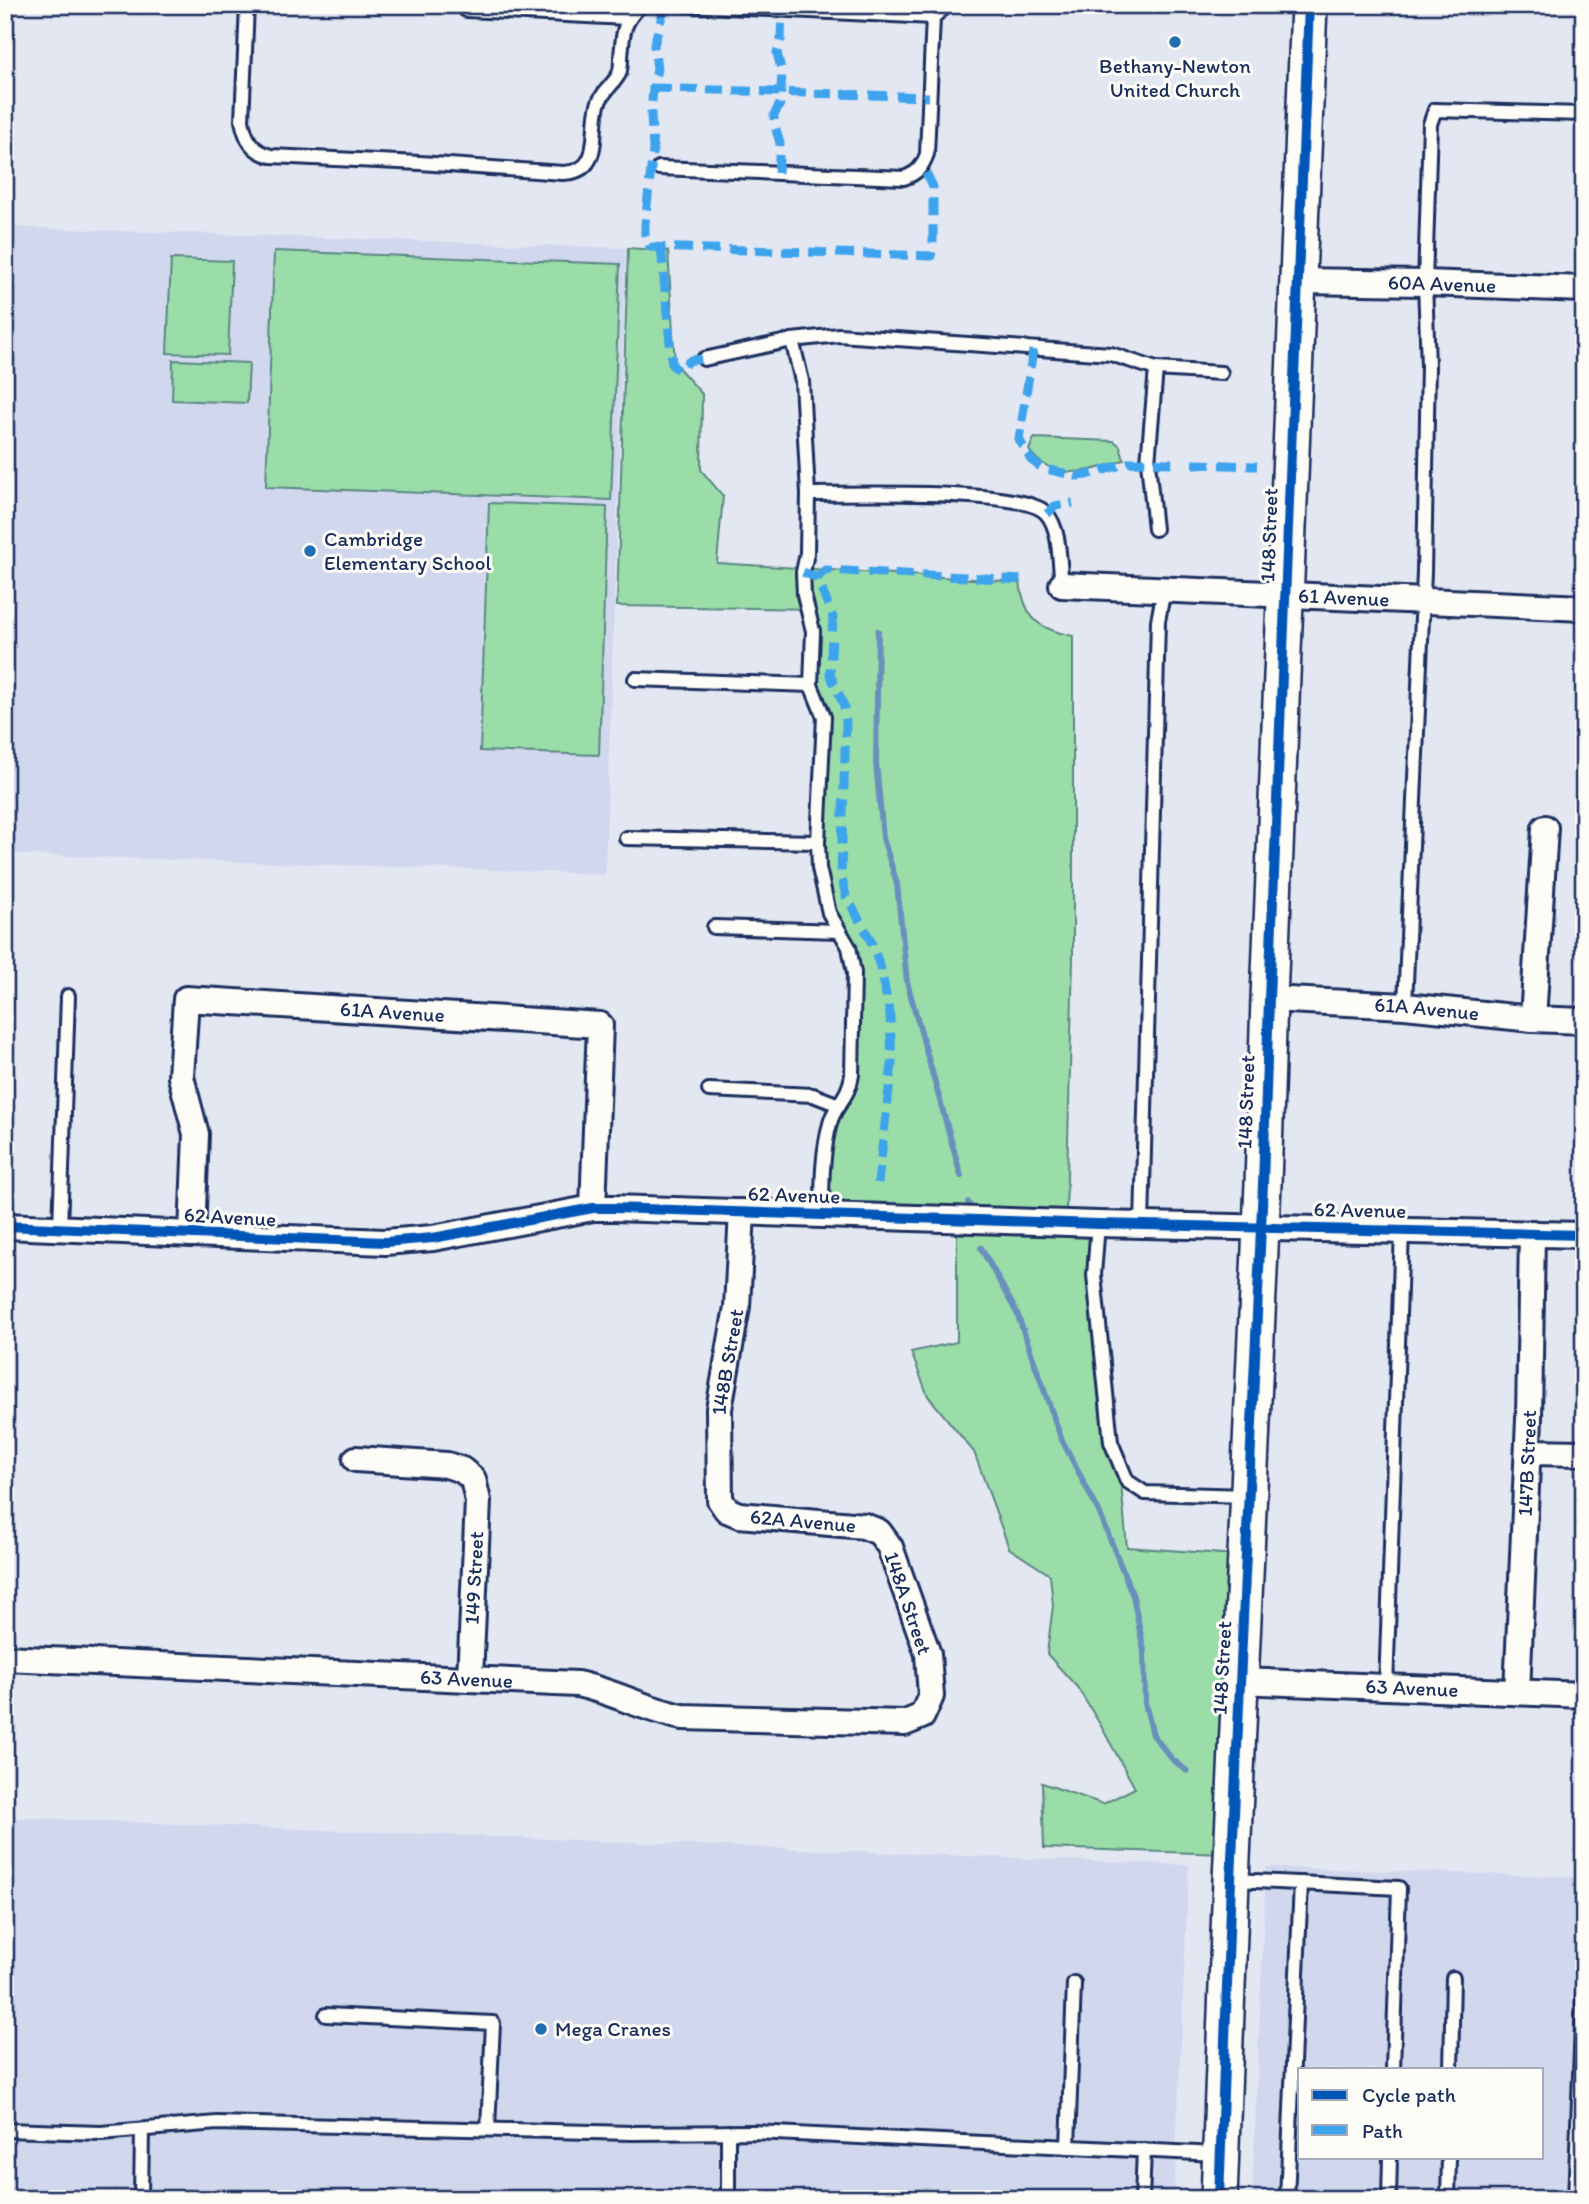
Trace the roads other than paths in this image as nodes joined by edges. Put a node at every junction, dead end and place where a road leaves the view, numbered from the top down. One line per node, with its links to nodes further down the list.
1 (247, 5): 8 (lane)
2 (641, 5): 8 (lane)
3 (686, 5): 7 (lane)
4 (948, 5): 7 (lane)
5 (1309, 5): 11 (main road, 148 Street)
6 (466, 10): 8 (lane)
7 (933, 17): 10 (lane)
8 (627, 18)
9 (1584, 114): 12 (lane)
10 (659, 168)
11 (1298, 281): 12 (street, 60A Avenue); 22 (main road, 148 Street)
12 (1425, 283): 13 (street, 60A Avenue); 23 (lane)
13 (1584, 289)
14 (792, 340): 15 (lane); 16 (lane); 18 (lane)
15 (704, 359)
16 (1156, 369): 17 (lane); 19 (lane)
17 (1221, 373)
18 (808, 494): 20 (lane); 26 (lane)
19 (1155, 529)
20 (1062, 585): 21 (street, 61 Avenue)
21 (1164, 589): 22 (street, 61 Avenue); 43 (lane)
22 (1286, 594): 23 (street, 61 Avenue); 33 (main road, 148 Street)
23 (1423, 599): 24 (street, 61 Avenue); 34 (lane)
24 (1584, 608)
25 (635, 679): 26 (lane)
26 (811, 685): 29 (lane)
27 (1545, 828): 35 (street)
28 (626, 838): 29 (lane)
29 (818, 842): 31 (lane)
30 (713, 927): 31 (lane)
31 (838, 931): 38 (lane)
32 (68, 996): 45 (lane)
33 (1269, 999): 34 (street, 61A Avenue); 46 (main road, 148 Street)
34 (1405, 1006): 35 (street, 61A Avenue)
35 (1534, 1019): 36 (street, 61A Avenue)
36 (1584, 1021)
37 (709, 1090): 38 (lane)
38 (839, 1105): 41 (lane)
39 (593, 1208): 40 (street, 62 Avenue); 49 (street, 62 Avenue); 49 (street, 61A Avenue)
40 (742, 1212): 41 (street, 62 Avenue); 55 (street, 148B Street)
41 (822, 1215): 42 (street, 62 Avenue)
42 (1098, 1224): 43 (street, 62 Avenue); 54 (lane)
43 (1142, 1225): 46 (street, 62 Avenue)
44 (5, 1226): 45 (street, 62 Avenue)
45 (60, 1228): 49 (street, 62 Avenue)
46 (1261, 1228): 47 (street, 62 Avenue); 54 (main road, 148 Street)
47 (1402, 1230): 48 (street, 62 Avenue); 60 (lane)
48 (1532, 1233): 50 (street, 62 Avenue); 51 (street, 147B Street)
49 (192, 1234)
50 (1584, 1235)
51 (1528, 1451): 52 (street); 61 (street, 147B Street)
52 (1584, 1454)
53 (356, 1459): 58 (street, 149 Street)
54 (1249, 1497): 59 (main road, 148 Street)
55 (727, 1510): 56 (street, 62A Avenue)
56 (879, 1532): 63 (street, 148A Street)
57 (5, 1658): 58 (street, 63 Avenue)
58 (470, 1678): 63 (street, 63 Avenue)
59 (1240, 1681): 60 (street, 63 Avenue); 64 (main road, 148 Street)
60 (1386, 1688): 61 (street, 63 Avenue)
61 (1517, 1692): 62 (street, 63 Avenue)
62 (1584, 1695)
63 (922, 1716)
64 (1231, 1880): 65 (lane); 78 (main road, 148 Street)
65 (1300, 1883): 70 (lane); 85 (lane)
66 (1584, 1975): 88 (lane)
67 (1453, 1978): 71 (lane)
68 (1074, 1983): 76 (lane)
69 (326, 2015): 72 (lane)
70 (1393, 2068)
71 (1451, 2068)
72 (488, 2129): 74 (lane); 75 (lane)
73 (5, 2130): 74 (lane)
74 (142, 2130): 81 (lane)
75 (728, 2132): 76 (lane); 82 (lane)
76 (1069, 2147): 77 (lane)
77 (1144, 2150): 78 (lane); 83 (lane)
78 (1221, 2154): 84 (main road, 148 Street)
79 (1390, 2158): 86 (lane)
80 (1449, 2158): 87 (lane)
81 (141, 2199)
82 (728, 2199)
83 (1142, 2199)
84 (1219, 2199)
85 (1287, 2199)
86 (1389, 2199)
87 (1448, 2199)
88 (1575, 2199)

